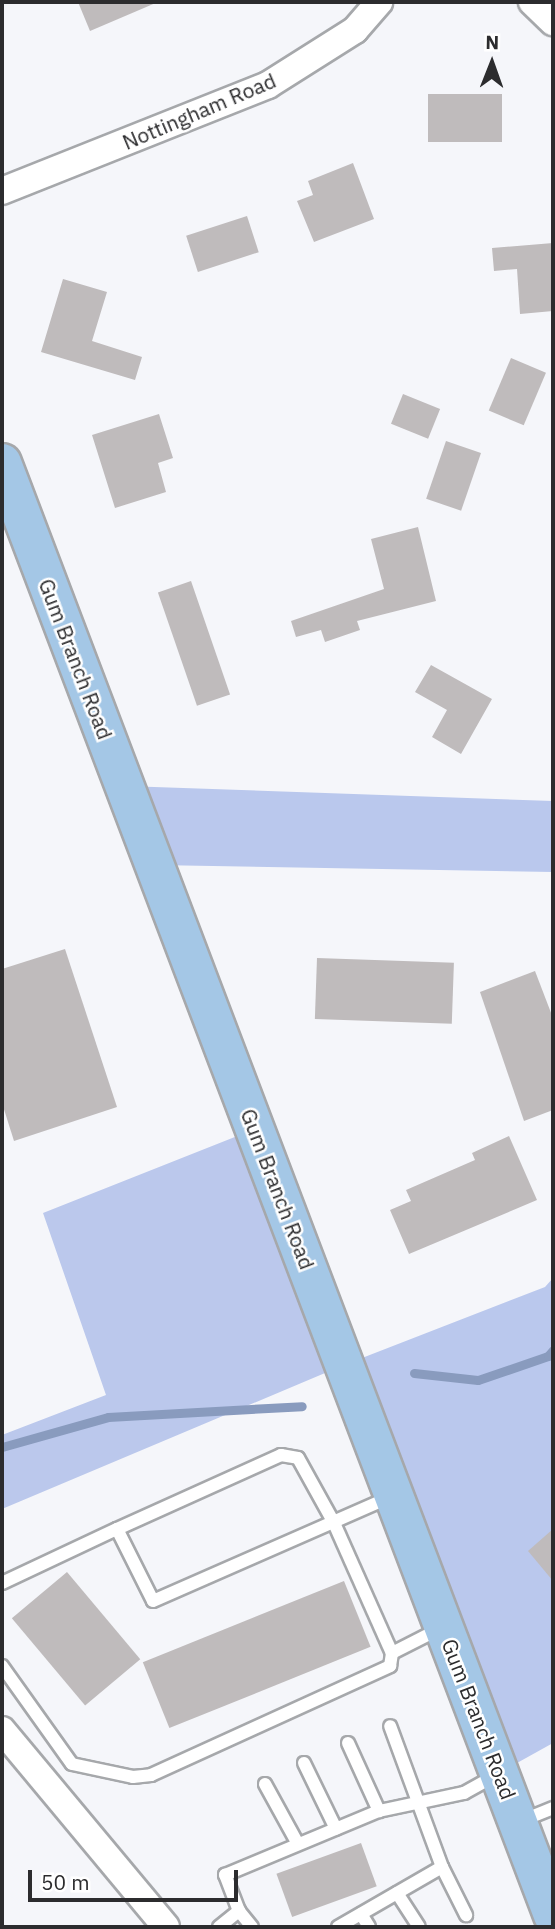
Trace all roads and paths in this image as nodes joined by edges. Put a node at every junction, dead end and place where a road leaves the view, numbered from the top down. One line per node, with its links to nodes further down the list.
1 (379, 2): 4 (street, Nottingham Road)
2 (532, 2): 3 (street)
3 (553, 22)
4 (2, 191)
5 (2, 463): 6 (main road, Gum Branch Road)
6 (394, 1495): 7 (lane); 10 (main road, Gum Branch Road)
7 (334, 1522): 8 (lane); 8 (lane); 11 (lane)
8 (117, 1529): 9 (lane)
9 (2, 1583)
10 (444, 1627): 11 (lane); 17 (main road, Gum Branch Road)
11 (393, 1653): 12 (lane)
12 (2, 1666)
13 (390, 1726): 19 (lane)
14 (2, 1730): 31 (street)
15 (348, 1743): 21 (lane)
16 (304, 1763): 23 (lane)
17 (499, 1773): 19 (lane); 22 (main road, Gum Branch Road)
18 (265, 1784): 24 (lane)
19 (421, 1802): 21 (lane); 25 (lane)
20 (553, 1808): 22 (lane)
21 (379, 1811): 23 (lane)
22 (518, 1822): 27 (main road, Gum Branch Road)
23 (336, 1829): 24 (lane)
24 (298, 1844): 28 (lane)
25 (442, 1867): 26 (lane); 30 (lane)
26 (397, 1893): 29 (lane); 36 (lane)
27 (550, 1896)
28 (239, 1911): 32 (lane); 33 (lane)
29 (360, 1914): 34 (lane); 35 (lane)
30 (466, 1915)
31 (166, 1927)
32 (219, 1927)
33 (251, 1927)
34 (338, 1927)
35 (369, 1927)
36 (419, 1927)

